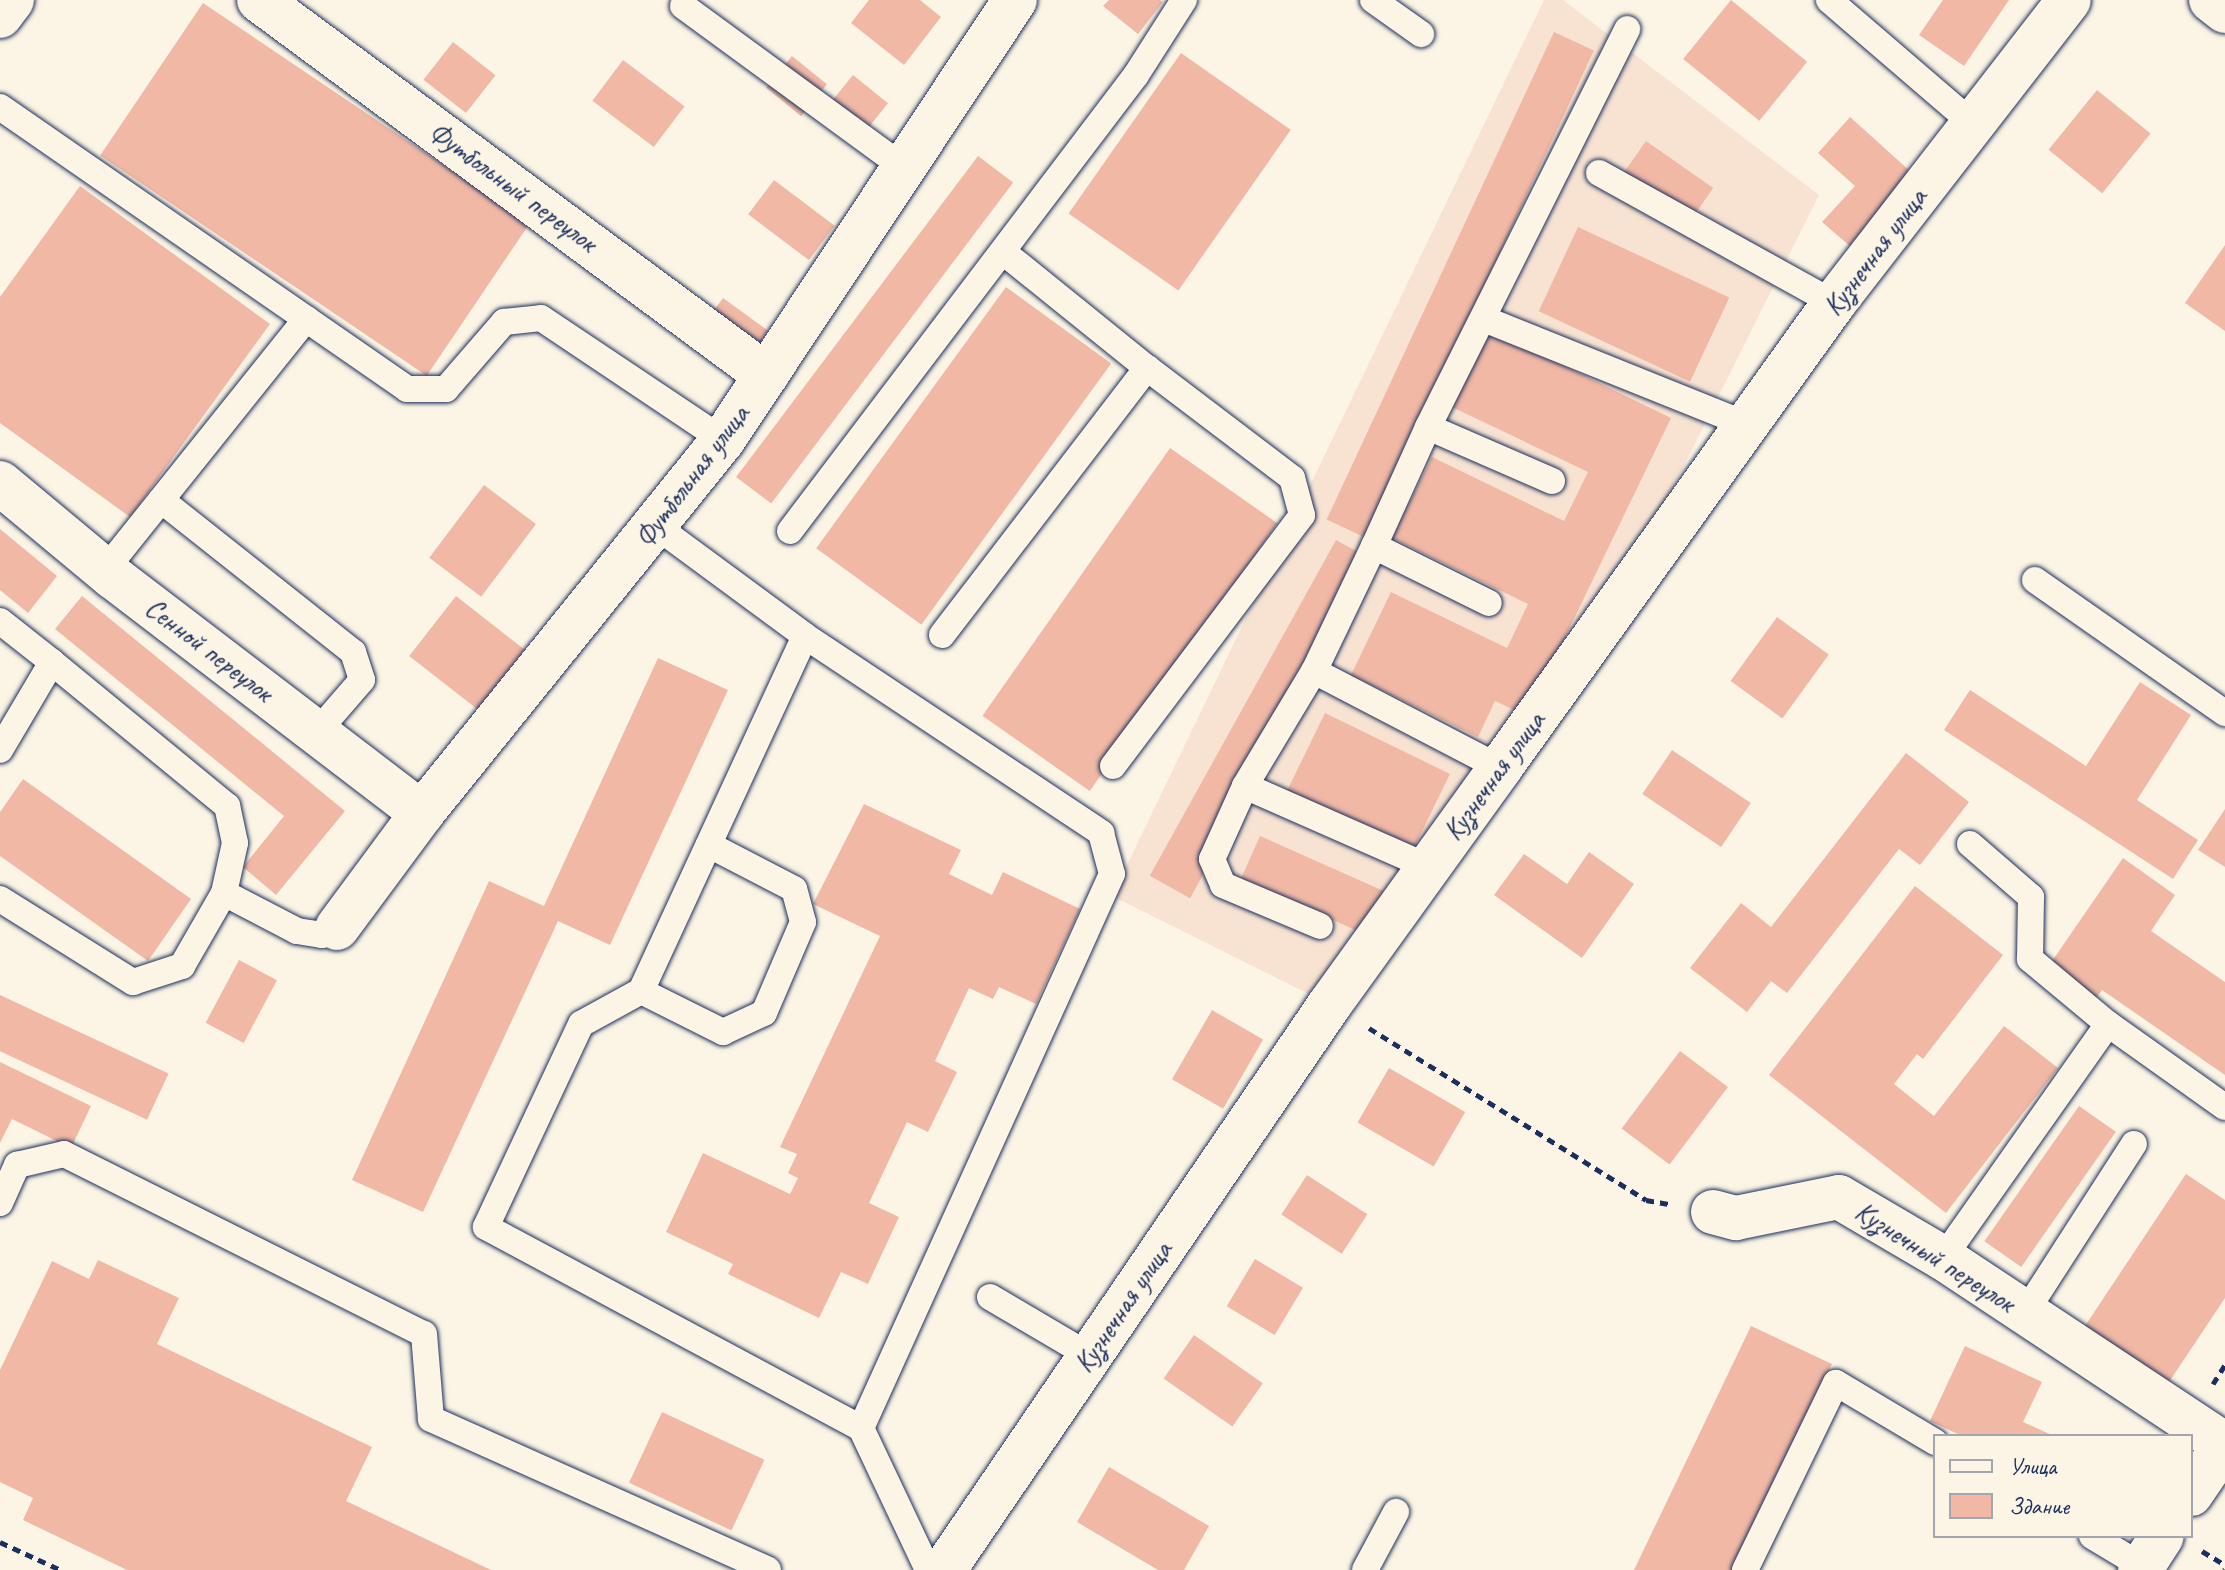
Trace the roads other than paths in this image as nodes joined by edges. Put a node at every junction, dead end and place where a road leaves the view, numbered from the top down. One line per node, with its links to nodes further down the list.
1 (12, 0): 11 (street)
2 (259, 0): 23 (street, Футбольный переулок)
3 (1015, 0): 16 (street, Футбольная улица)
4 (1184, 0): 18 (lane)
5 (1373, 0): 13 (lane)
6 (1829, 0): 15 (lane)
7 (2069, 0): 15 (street, Кузнечная улица)
8 (2211, 0): 10 (street)
9 (683, 6): 16 (lane)
10 (2225, 11)
11 (0, 16)
12 (1627, 29): 21 (lane)
13 (1421, 34)
14 (0, 107): 20 (lane)
15 (1973, 124): 19 (street, Кузнечная улица)
16 (904, 168): 23 (street, Футбольная улица)
17 (1599, 173): 19 (lane)
18 (1003, 252): 22 (lane); 31 (lane)
19 (1834, 303): 24 (street, Кузнечная улица)
20 (306, 319): 26 (lane); 29 (lane)
21 (1484, 319): 24 (lane); 25 (lane)
22 (1147, 368): 37 (lane); 44 (lane)
23 (766, 375): 26 (street, Футбольная улица)
24 (1748, 425): 45 (street, Кузнечная улица)
25 (1428, 427): 27 (lane); 32 (lane)
26 (723, 440): 30 (street, Футбольная улица)
27 (1552, 481)
28 (0, 483): 33 (street, Сенной переулок)
29 (161, 500): 33 (lane); 42 (lane)
30 (656, 526): 38 (lane); 47 (street, Футбольная улица)
31 (790, 531)
32 (1374, 546): 35 (lane); 40 (lane)
33 (105, 570): 42 (street, Сенной переулок)
34 (2035, 580): 41 (lane)
35 (1489, 603)
36 (0, 621): 39 (lane)
37 (942, 635)
38 (805, 636): 49 (lane); 65 (lane)
39 (52, 662): 43 (lane); 51 (lane)
40 (1314, 671): 45 (lane); 46 (lane)
41 (2225, 713)
42 (317, 732): 47 (street, Сенной переулок)
43 (0, 750)
44 (1113, 766)
45 (1500, 768): 50 (street, Кузнечная улица)
46 (1245, 786): 50 (lane); 53 (lane)
47 (422, 813): 54 (street, Футбольная улица)
48 (1970, 844): 56 (lane)
49 (709, 845): 55 (lane); 55 (lane)
50 (1429, 867): 64 (street, Кузнечная улица)
51 (224, 893): 52 (lane); 54 (lane)
52 (0, 899)
53 (1320, 926)
54 (337, 928)
55 (641, 991): 65 (lane)
56 (2108, 1024): 57 (lane); 61 (lane)
57 (2225, 1107)
58 (2134, 1144): 63 (lane)
59 (0, 1203): 72 (lane)
60 (1713, 1212): 61 (street, Кузнечный переулок)
61 (1943, 1258): 63 (street, Кузнечный переулок)
62 (990, 1297): 64 (lane)
63 (2025, 1313): 67 (street, Кузнечный переулок)
64 (1090, 1356): 74 (street, Кузнечная улица)
65 (861, 1428): 73 (lane)
66 (1933, 1441): 76 (lane)
67 (2225, 1445): 68 (street)
68 (2193, 1491)
69 (1396, 1512): 75 (lane)
70 (2097, 1538): 71 (lane)
71 (2148, 1557)
72 (768, 1570)
73 (928, 1570)
74 (944, 1570)
75 (1365, 1570)
76 (1745, 1570)

